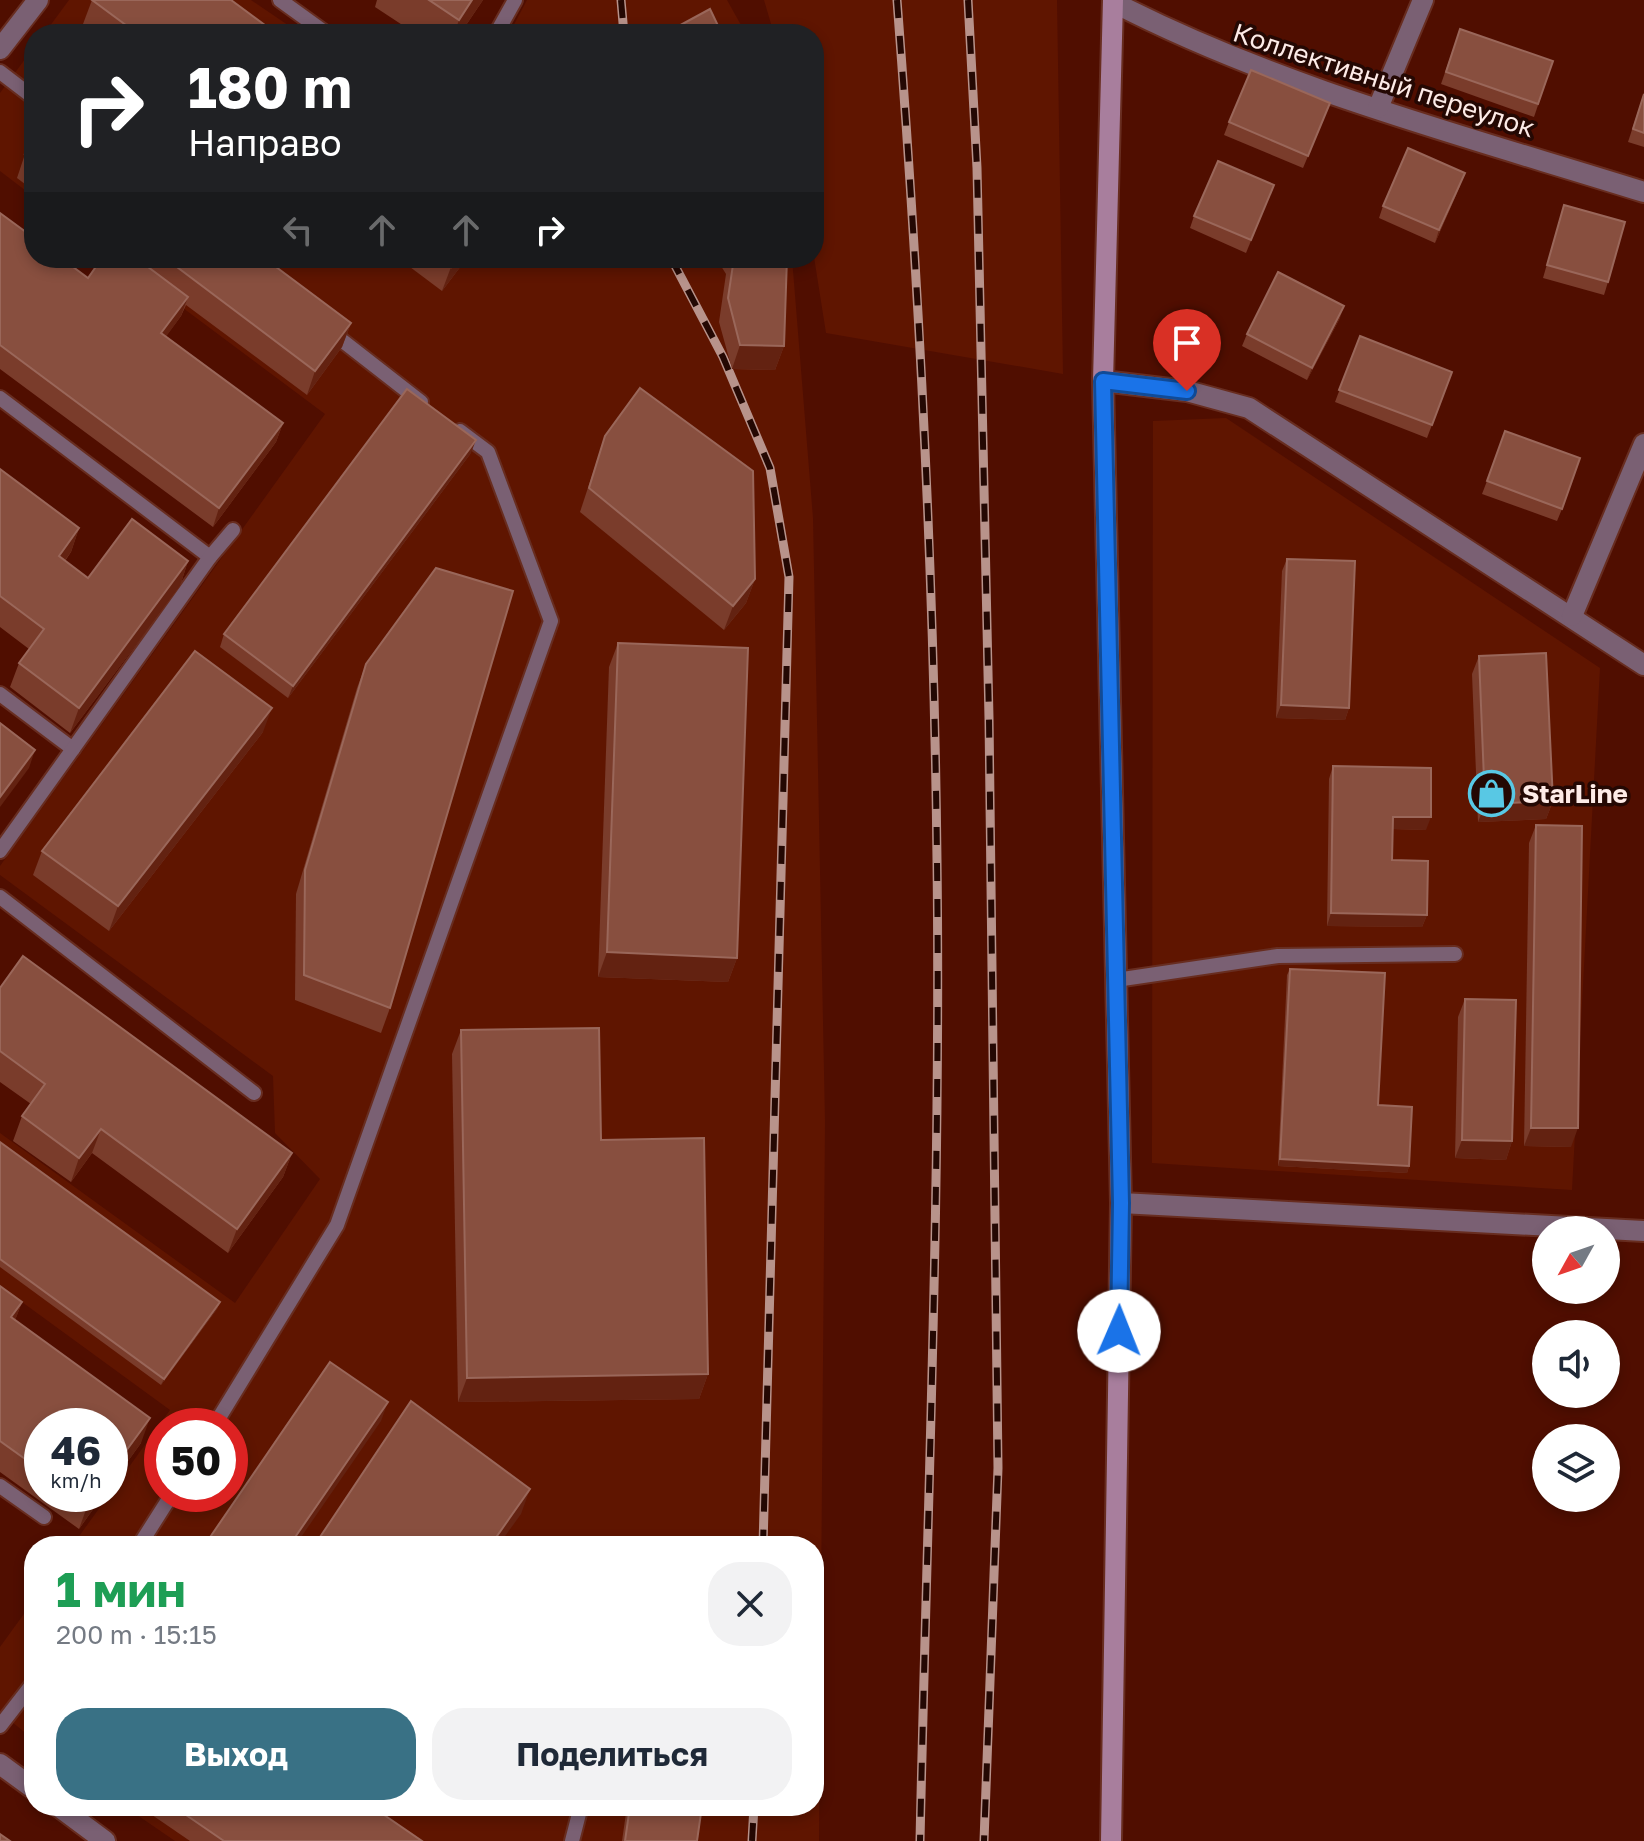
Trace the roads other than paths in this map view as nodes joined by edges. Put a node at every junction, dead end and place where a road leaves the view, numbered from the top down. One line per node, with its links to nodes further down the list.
1 (38, 0): 8 (street)
2 (280, 0): 6 (lane)
3 (515, 0): 7 (lane)
4 (1423, 0): 11 (street)
5 (1113, 1): 11 (street, Коллективный переулок); 14 (main road)
6 (313, 24)
7 (502, 24)
8 (0, 49)
9 (0, 72): 10 (lane)
10 (24, 90)
11 (1378, 108): 12 (street, Коллективный переулок)
12 (1644, 192)
13 (312, 317): 16 (lane)
14 (1103, 381): 21 (street); 28 (main road)
15 (0, 398): 20 (lane)
16 (437, 415)
17 (450, 424): 32 (lane)
18 (1644, 444): 21 (street)
19 (233, 530): 20 (lane)
20 (210, 557): 24 (lane)
21 (1572, 616): 22 (street)
22 (1644, 665)
23 (0, 694): 24 (lane)
24 (73, 749): 25 (lane)
25 (0, 851)
26 (0, 897): 29 (lane)
27 (1455, 954): 28 (lane)
28 (1116, 980): 30 (main road)
29 (254, 1093)
30 (1121, 1203): 31 (street); 45 (main road)
31 (1644, 1231)
32 (225, 1408)
33 (0, 1486): 35 (lane)
34 (161, 1512): 36 (lane)
35 (44, 1517)
36 (145, 1536)
37 (24, 1695): 38 (lane)
38 (0, 1726)
39 (0, 1764): 40 (street)
40 (24, 1782)
41 (71, 1816): 43 (street)
42 (578, 1816): 44 (lane)
43 (105, 1841)
44 (572, 1841)
45 (1111, 1841)

